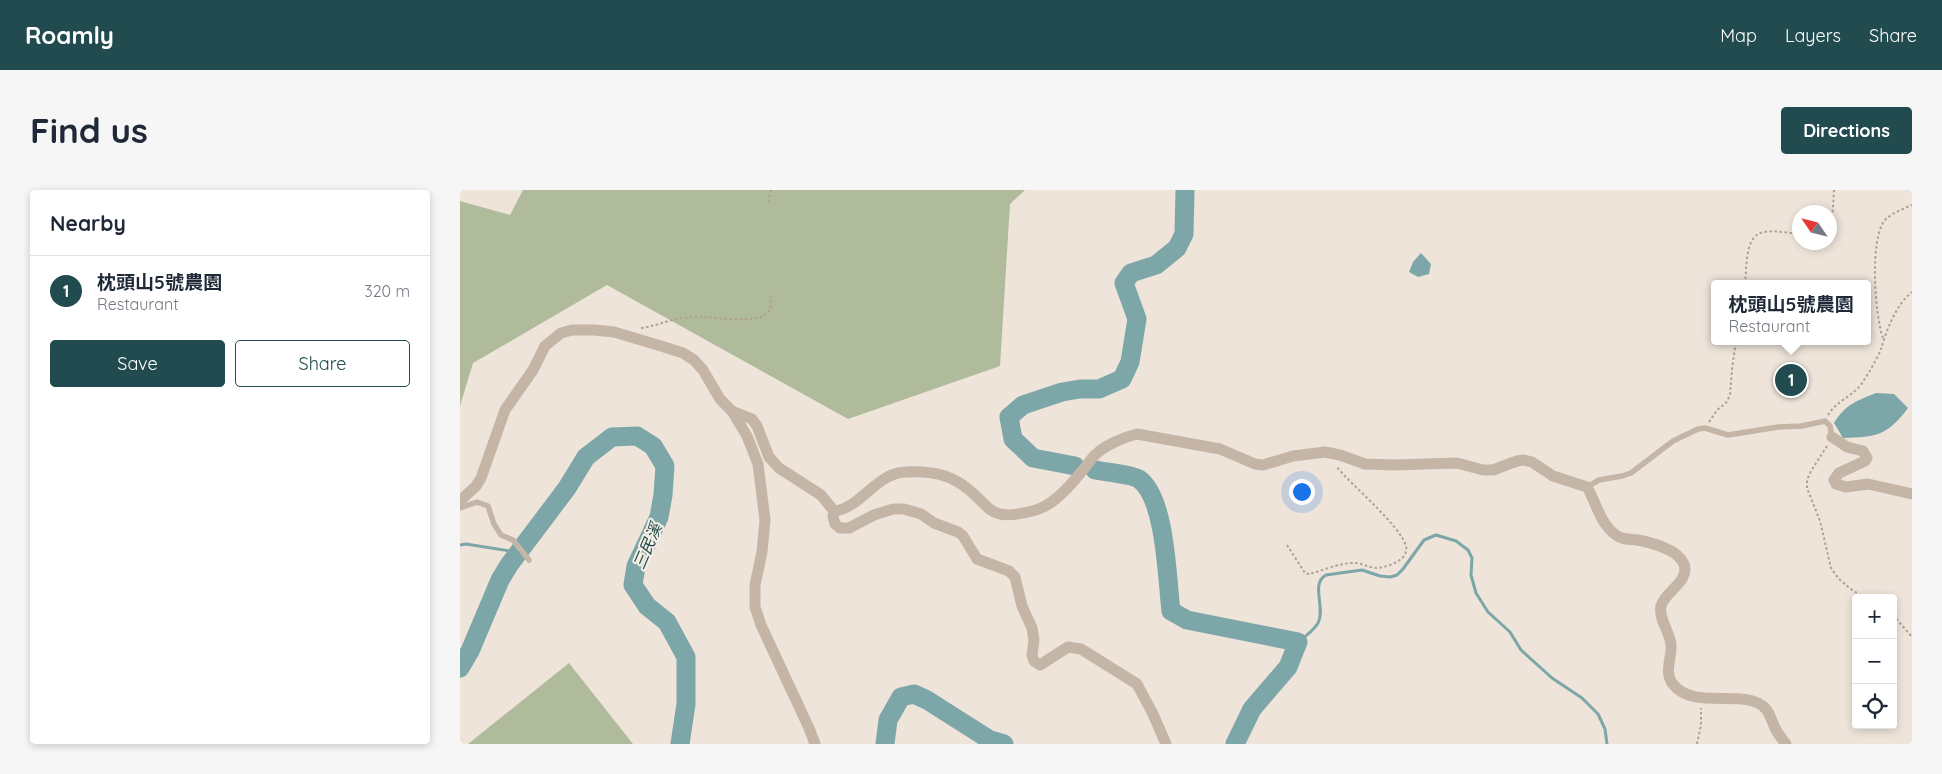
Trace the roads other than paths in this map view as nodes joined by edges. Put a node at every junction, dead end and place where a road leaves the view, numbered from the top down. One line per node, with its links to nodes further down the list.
1 (732, 411): 5 (street); 7 (street); 9 (street)
2 (1832, 437): 3 (lane); 4 (street)
3 (1587, 487): 7 (street); 11 (street)
4 (1912, 494)
5 (460, 501)
6 (460, 508): 8 (lane)
7 (834, 511): 10 (street)
8 (529, 560)
9 (815, 744)
10 (1166, 744)
11 (1786, 744)

